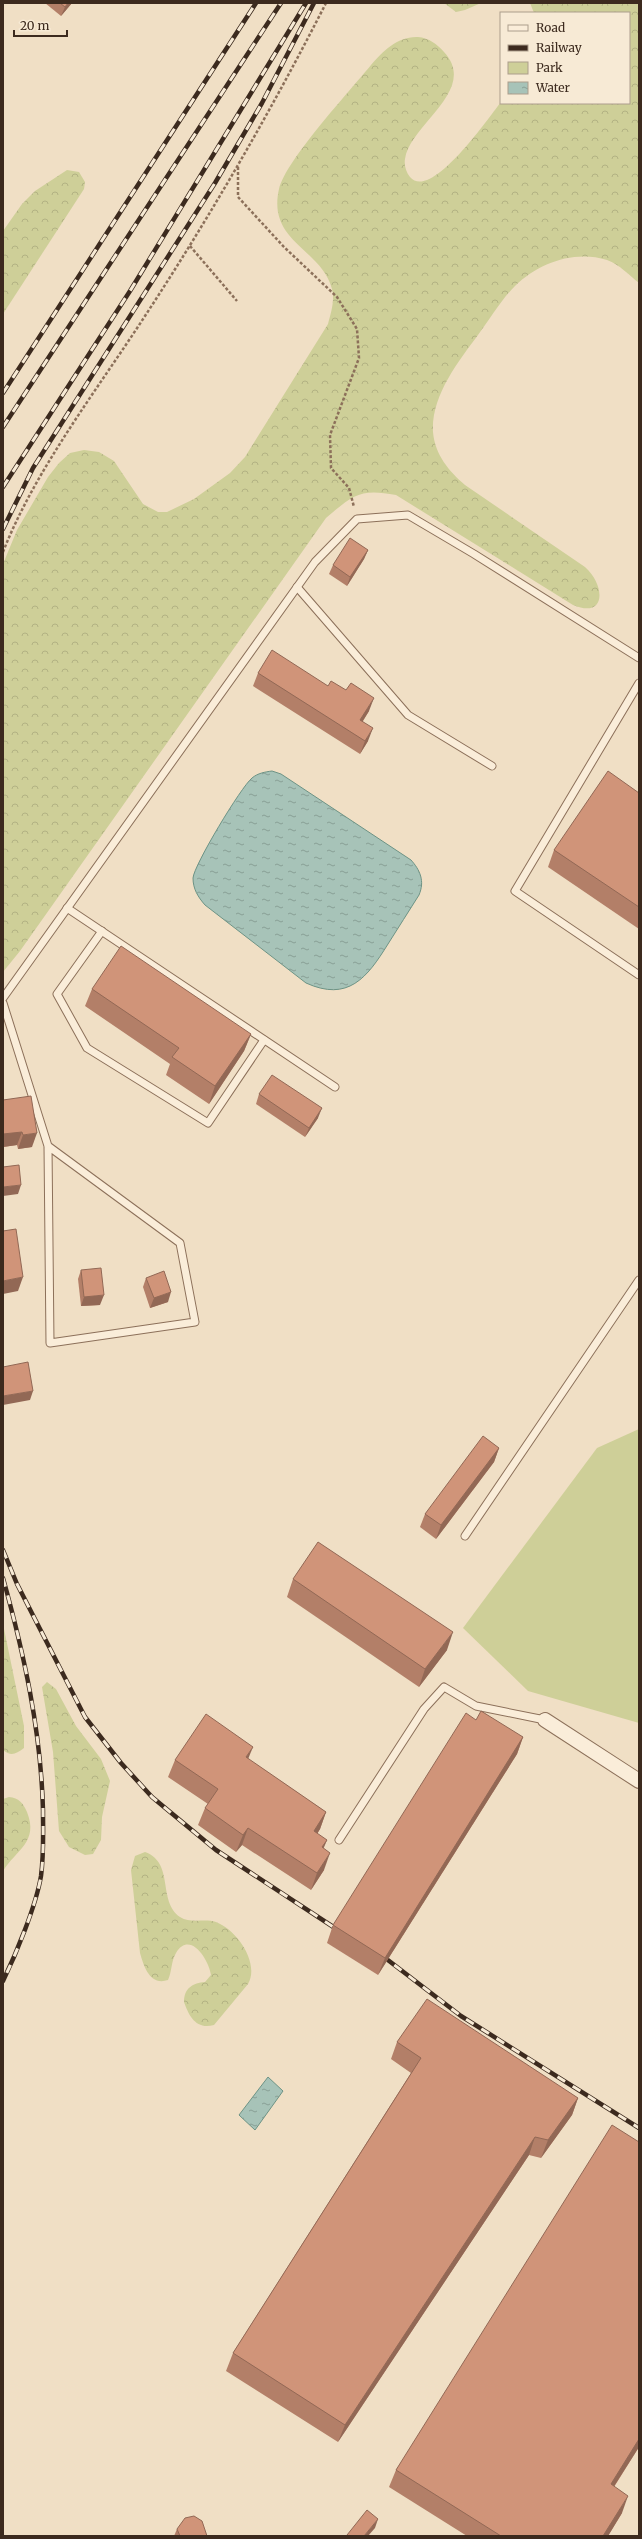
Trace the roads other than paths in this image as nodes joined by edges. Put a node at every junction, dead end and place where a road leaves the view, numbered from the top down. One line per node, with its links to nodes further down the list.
1 (297, 587): 2 (lane); 4 (lane); 5 (lane)
2 (639, 658)
3 (639, 683): 7 (lane)
4 (492, 766)
5 (67, 908): 6 (lane); 8 (lane)
6 (102, 931): 10 (lane); 10 (lane)
7 (639, 976)
8 (3, 998)
9 (3, 1003): 12 (lane)
10 (264, 1040): 11 (lane)
11 (335, 1087)
12 (48, 1146): 12 (lane)
13 (639, 1280): 14 (lane)
14 (465, 1536)
15 (545, 1720): 16 (street); 17 (lane)
16 (639, 1781)
17 (339, 1840)

